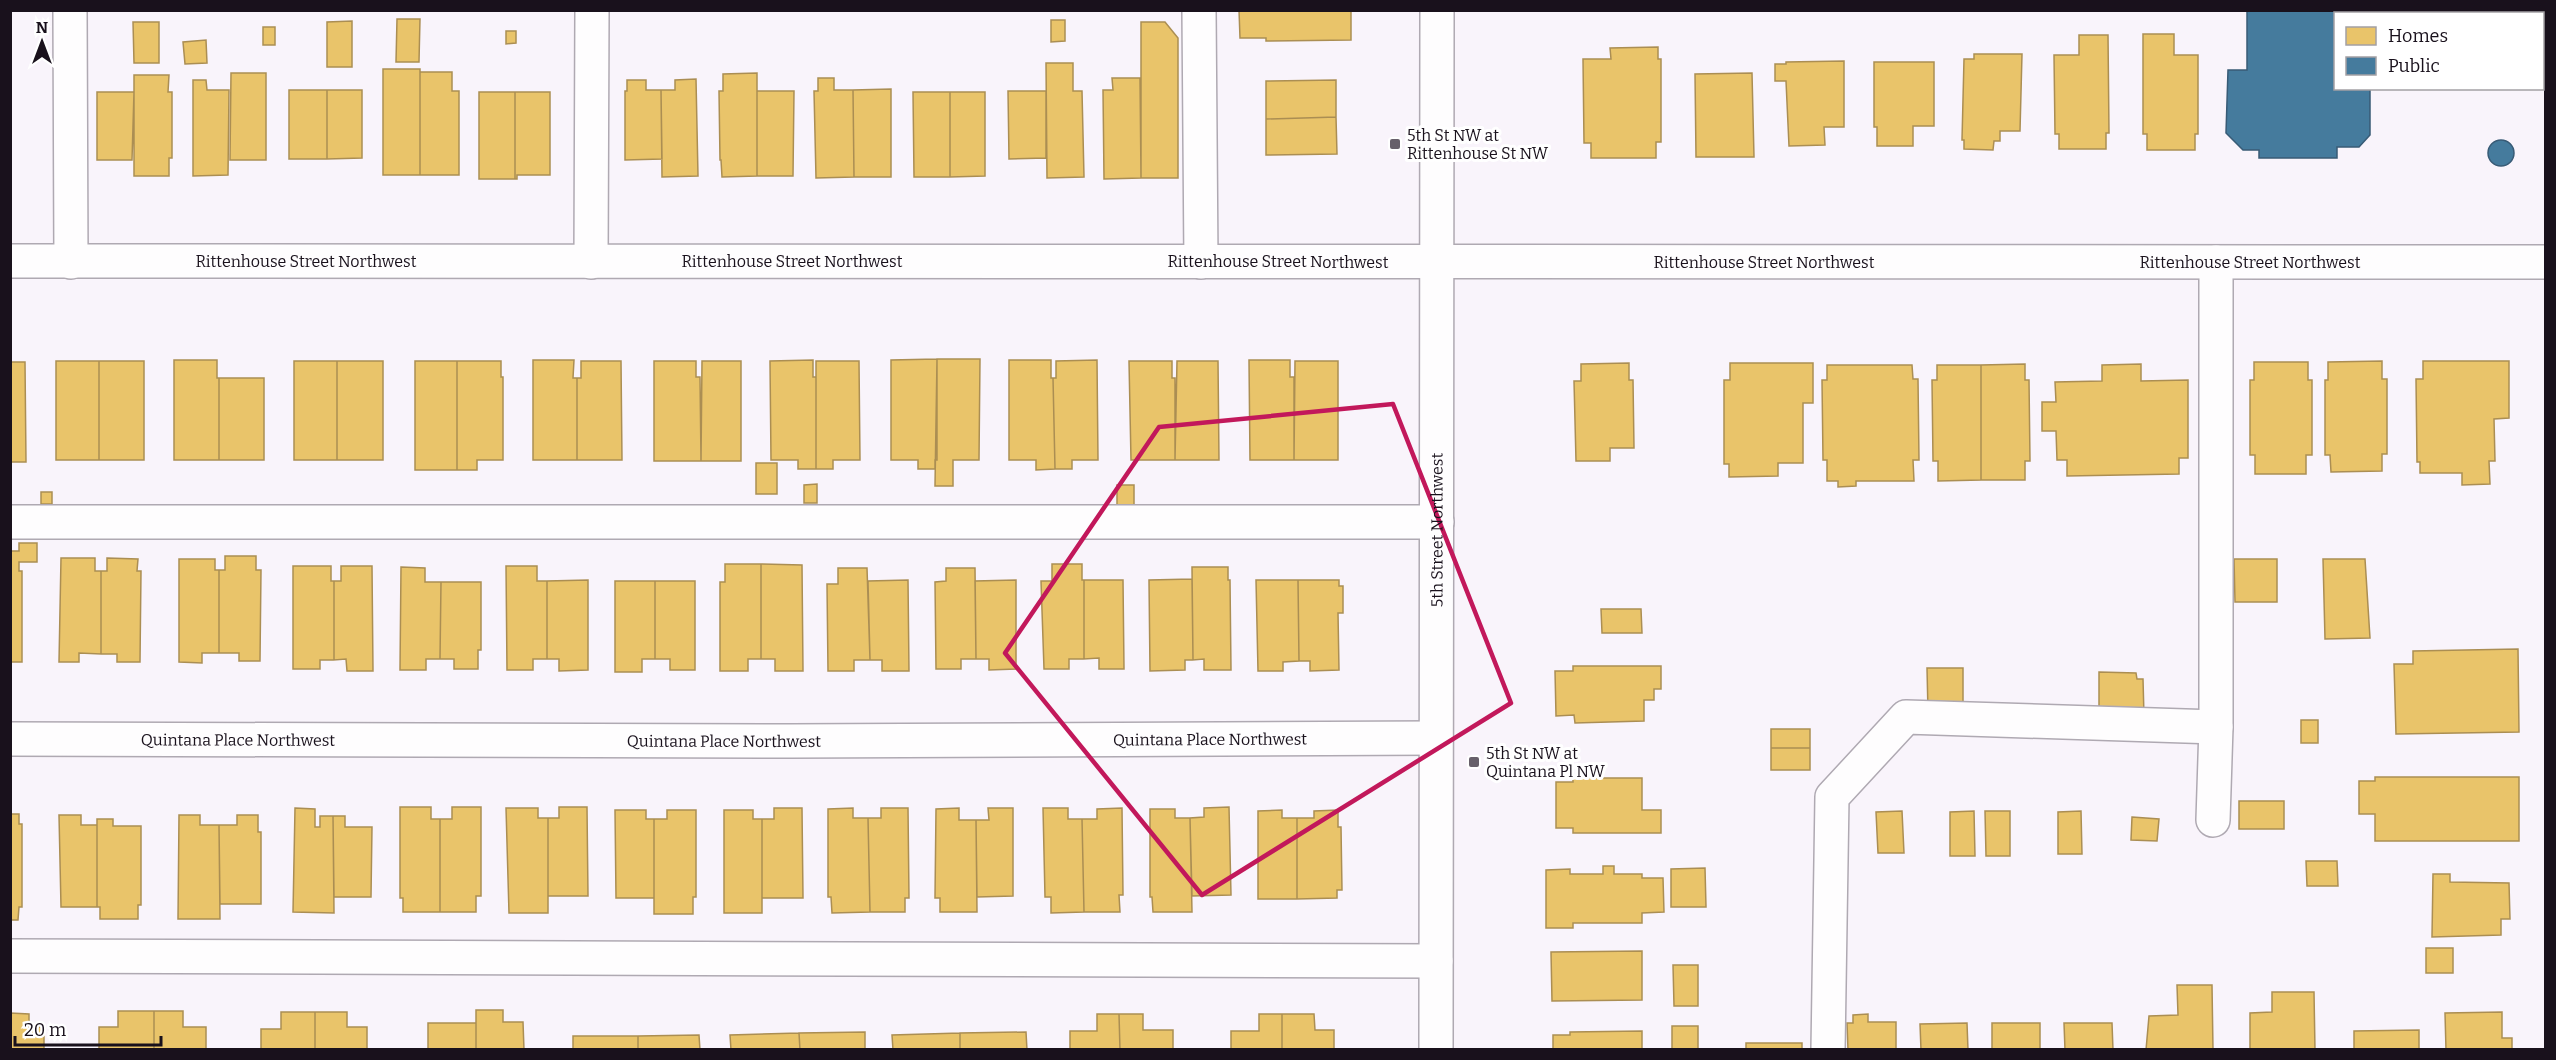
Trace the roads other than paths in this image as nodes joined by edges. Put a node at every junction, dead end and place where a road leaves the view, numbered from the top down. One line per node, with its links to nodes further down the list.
1 (70, 10): 6 (street)
2 (592, 10): 7 (street)
3 (1199, 10): 8 (street)
4 (1437, 10): 9 (street, 5th Street Northwest)
5 (10, 261): 6 (street, Rittenhouse Street Northwest)
6 (71, 262): 7 (street, Rittenhouse Street Northwest)
7 (591, 262): 8 (street, Rittenhouse Street Northwest)
8 (1201, 262): 9 (street, Rittenhouse Street Northwest)
9 (1437, 262): 10 (street, Rittenhouse Street Northwest); 13 (street, 5th Street Northwest)
10 (2216, 262): 11 (street, Rittenhouse Street Northwest); 14 (street)
11 (2546, 262)
12 (10, 522): 13 (street)
13 (1437, 522): 15 (street, 5th Street Northwest)
14 (2216, 727): 17 (street); 21 (street)
15 (1436, 738): 16 (street, Quintana Place Northwest); 19 (street, 5th Street Northwest)
16 (10, 739)
17 (2213, 820)
18 (10, 956): 19 (street)
19 (1436, 961): 20 (street, 5th Street Northwest)
20 (1436, 1050)
21 (1828, 1050)

